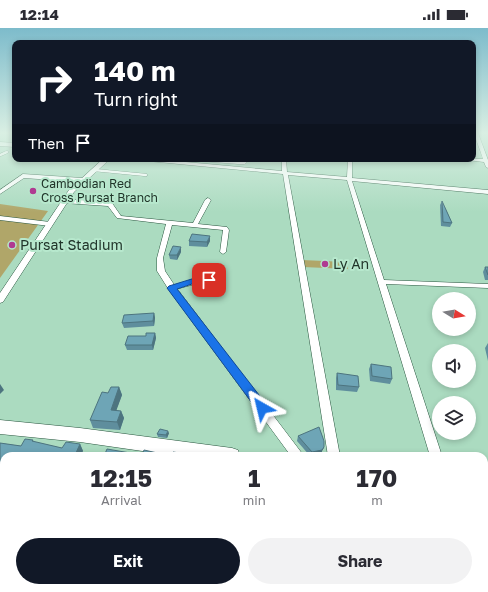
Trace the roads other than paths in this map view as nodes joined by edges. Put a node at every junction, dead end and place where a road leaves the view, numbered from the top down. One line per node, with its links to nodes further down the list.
1 (476, 160): 2 (street)
2 (486, 161): 9 (street)
3 (103, 162): 10 (street)
4 (200, 162): 11 (street)
5 (217, 162): 6 (lane)
6 (245, 162)
7 (284, 162): 11 (street)
8 (350, 162): 13 (street)
9 (488, 167)
10 (94, 170): 12 (lane); 14 (street)
11 (285, 173): 13 (street); 32 (street)
12 (146, 175)
13 (349, 179): 16 (street); 25 (street)
14 (82, 180): 15 (street); 18 (street)
15 (0, 192)
16 (488, 192)
17 (208, 200): 22 (street)
18 (64, 201): 20 (street); 21 (street)
19 (0, 218): 21 (street)
20 (170, 222): 22 (street); 27 (street)
21 (50, 224): 28 (street)
22 (195, 224): 23 (street)
23 (223, 252)
24 (222, 282): 27 (lane)
25 (382, 282): 26 (street); 33 (street)
26 (488, 286)
27 (172, 288): 31 (street)
28 (0, 300)
29 (0, 427): 30 (main road)
30 (203, 452)
31 (295, 452)
32 (333, 452)
33 (435, 452)

